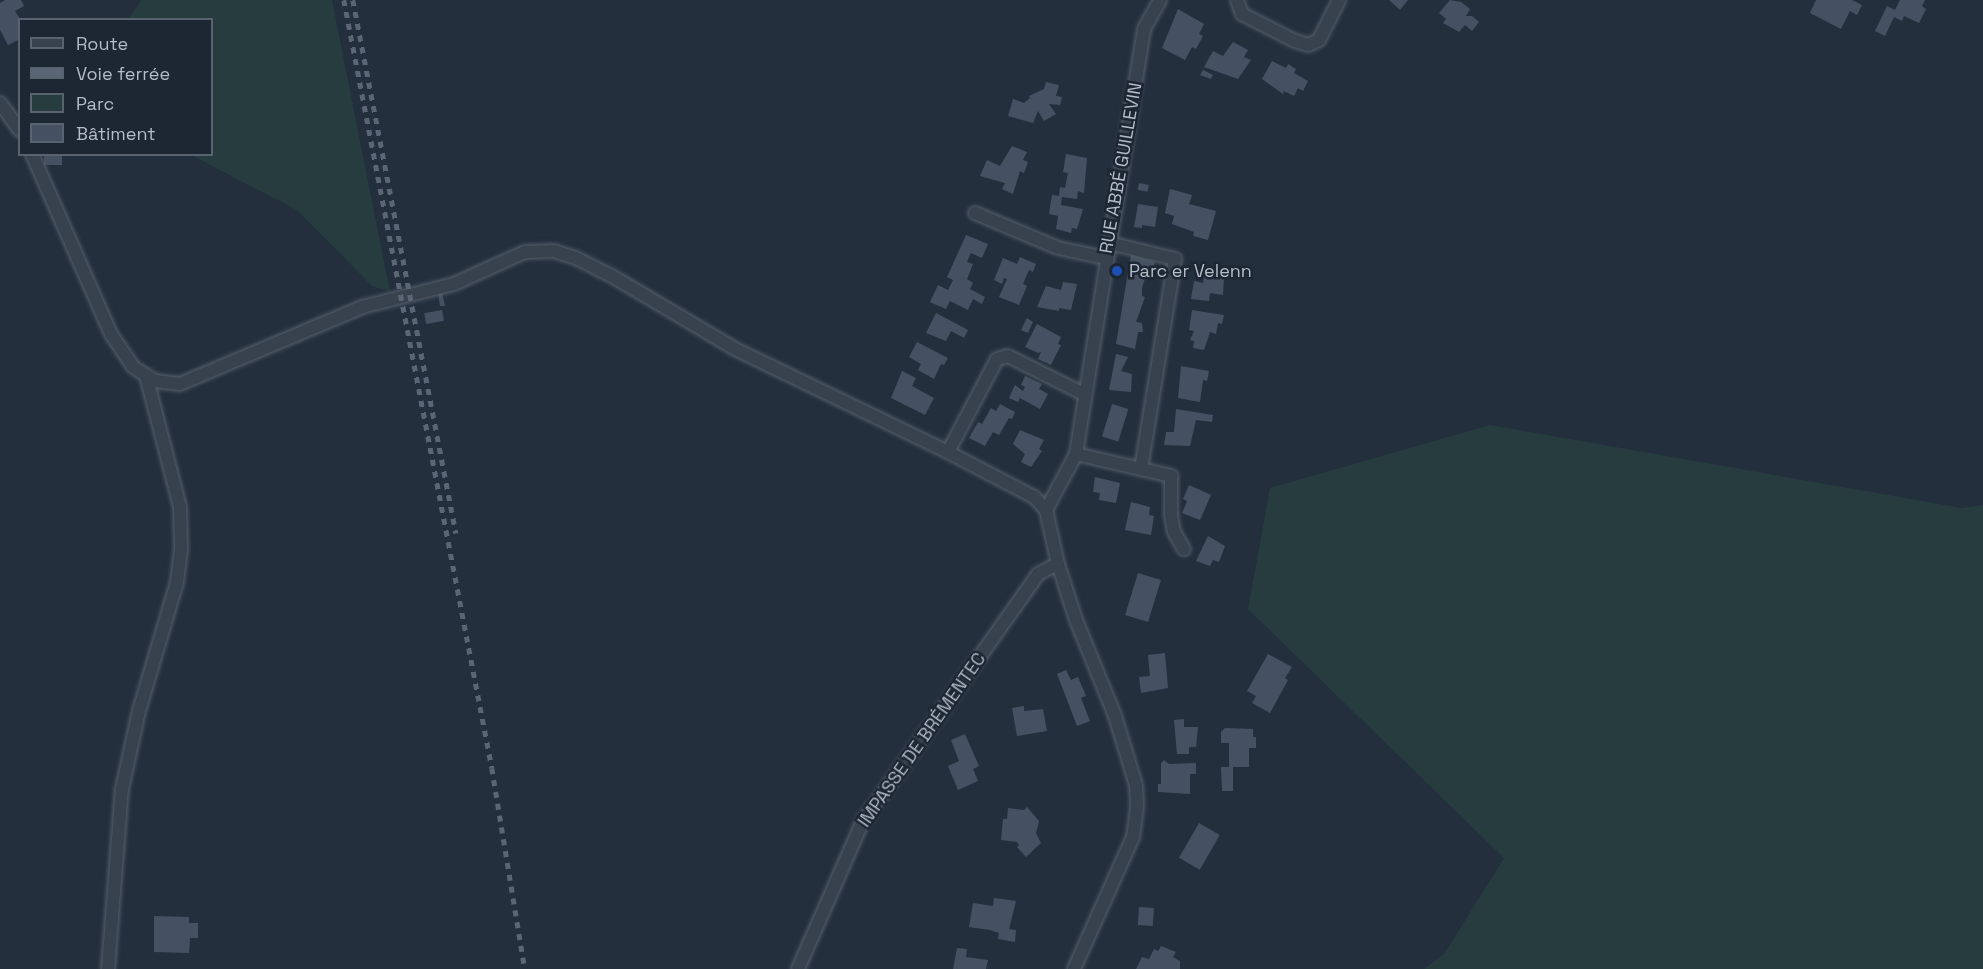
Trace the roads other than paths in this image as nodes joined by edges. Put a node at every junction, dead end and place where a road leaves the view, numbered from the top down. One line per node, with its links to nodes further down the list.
1 (1160, 0): 8 (street, RUE ABBÉ GUILLEVIN)
2 (1237, 0): 3 (street)
3 (1340, 0)
4 (0, 103): 5 (street)
5 (18, 128)
6 (33, 156): 10 (street)
7 (975, 213): 9 (street)
8 (1109, 243): 9 (street, RUE ABBÉ GUILLEVIN); 14 (street)
9 (1106, 258): 11 (street, RUE ABBÉ GUILLEVIN)
10 (146, 376): 12 (street); 18 (street)
11 (1084, 394): 12 (street); 13 (street, RUE ABBÉ GUILLEVIN)
12 (948, 452): 15 (street)
13 (1076, 454): 14 (street); 15 (street, RUE ABBÉ GUILLEVIN)
14 (1142, 469): 16 (street)
15 (1046, 510): 17 (street)
16 (1184, 549)
17 (1058, 564): 19 (street, IMPASSE DE BRÉMENTEC); 20 (street)
18 (108, 969)
19 (798, 969)
20 (1074, 969)

